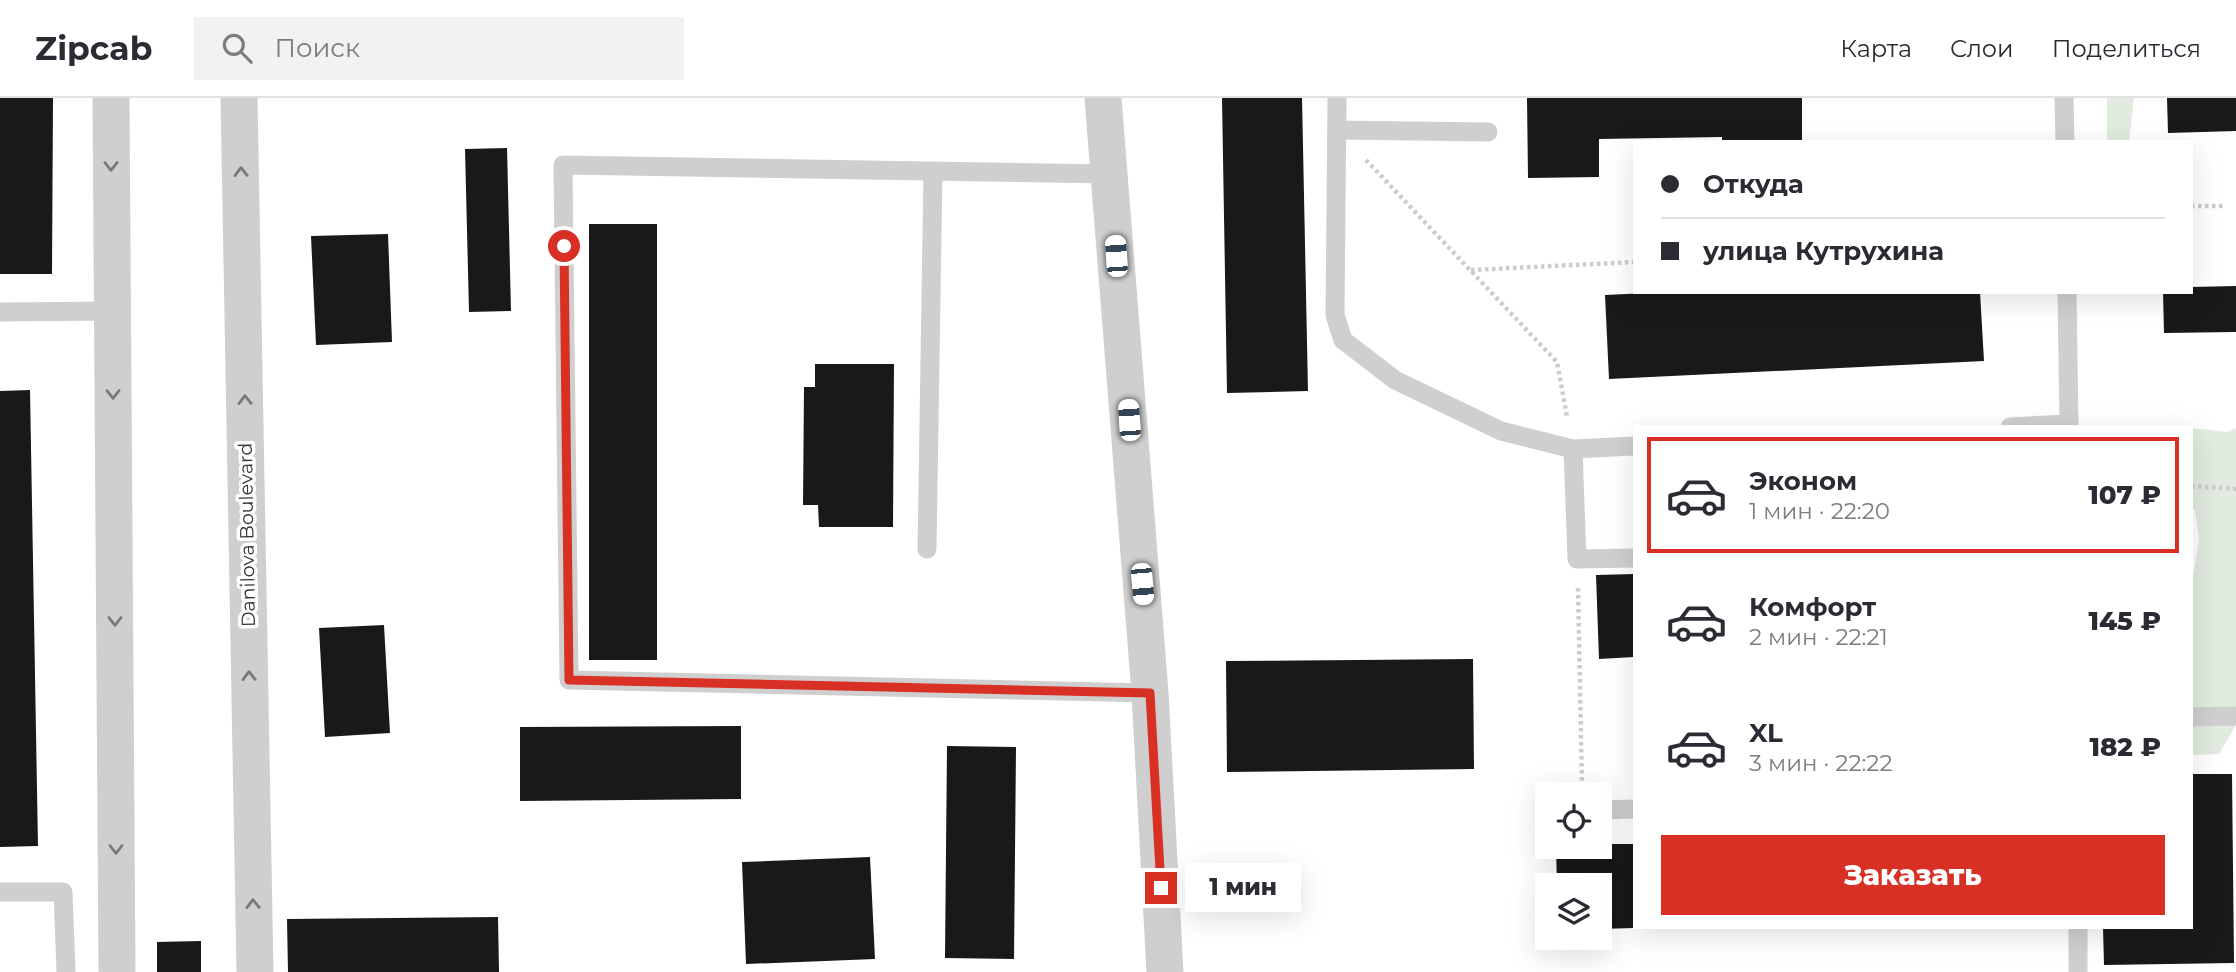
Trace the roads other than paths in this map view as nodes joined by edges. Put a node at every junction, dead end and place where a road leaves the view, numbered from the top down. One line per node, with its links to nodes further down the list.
1 (111, 98): 12 (street, one-way to 12)
2 (239, 98): 28 (street, Danilova Boulevard, one-way to 2)
3 (1103, 98): 10 (street)
4 (1337, 98): 6 (lane)
5 (2064, 98): 8 (lane)
6 (1337, 130): 7 (lane); 16 (lane)
7 (1488, 132)
8 (2065, 140)
9 (933, 171): 10 (lane); 17 (lane); 19 (lane)
10 (1110, 174): 19 (street)
11 (2067, 294): 14 (lane)
12 (112, 311): 13 (lane); 27 (street, one-way to 27)
13 (0, 312)
14 (2069, 425)
15 (1633, 446): 16 (lane)
16 (1573, 449): 18 (lane)
17 (927, 549)
18 (1633, 558)
19 (1150, 693): 29 (street)
20 (2193, 716): 21 (lane)
21 (2236, 716)
22 (1633, 809): 23 (lane)
23 (1612, 810)
24 (0, 892): 26 (lane)
25 (2078, 929): 30 (lane)
26 (66, 972)
27 (117, 972)
28 (255, 972)
29 (1165, 972)
30 (2078, 972)

